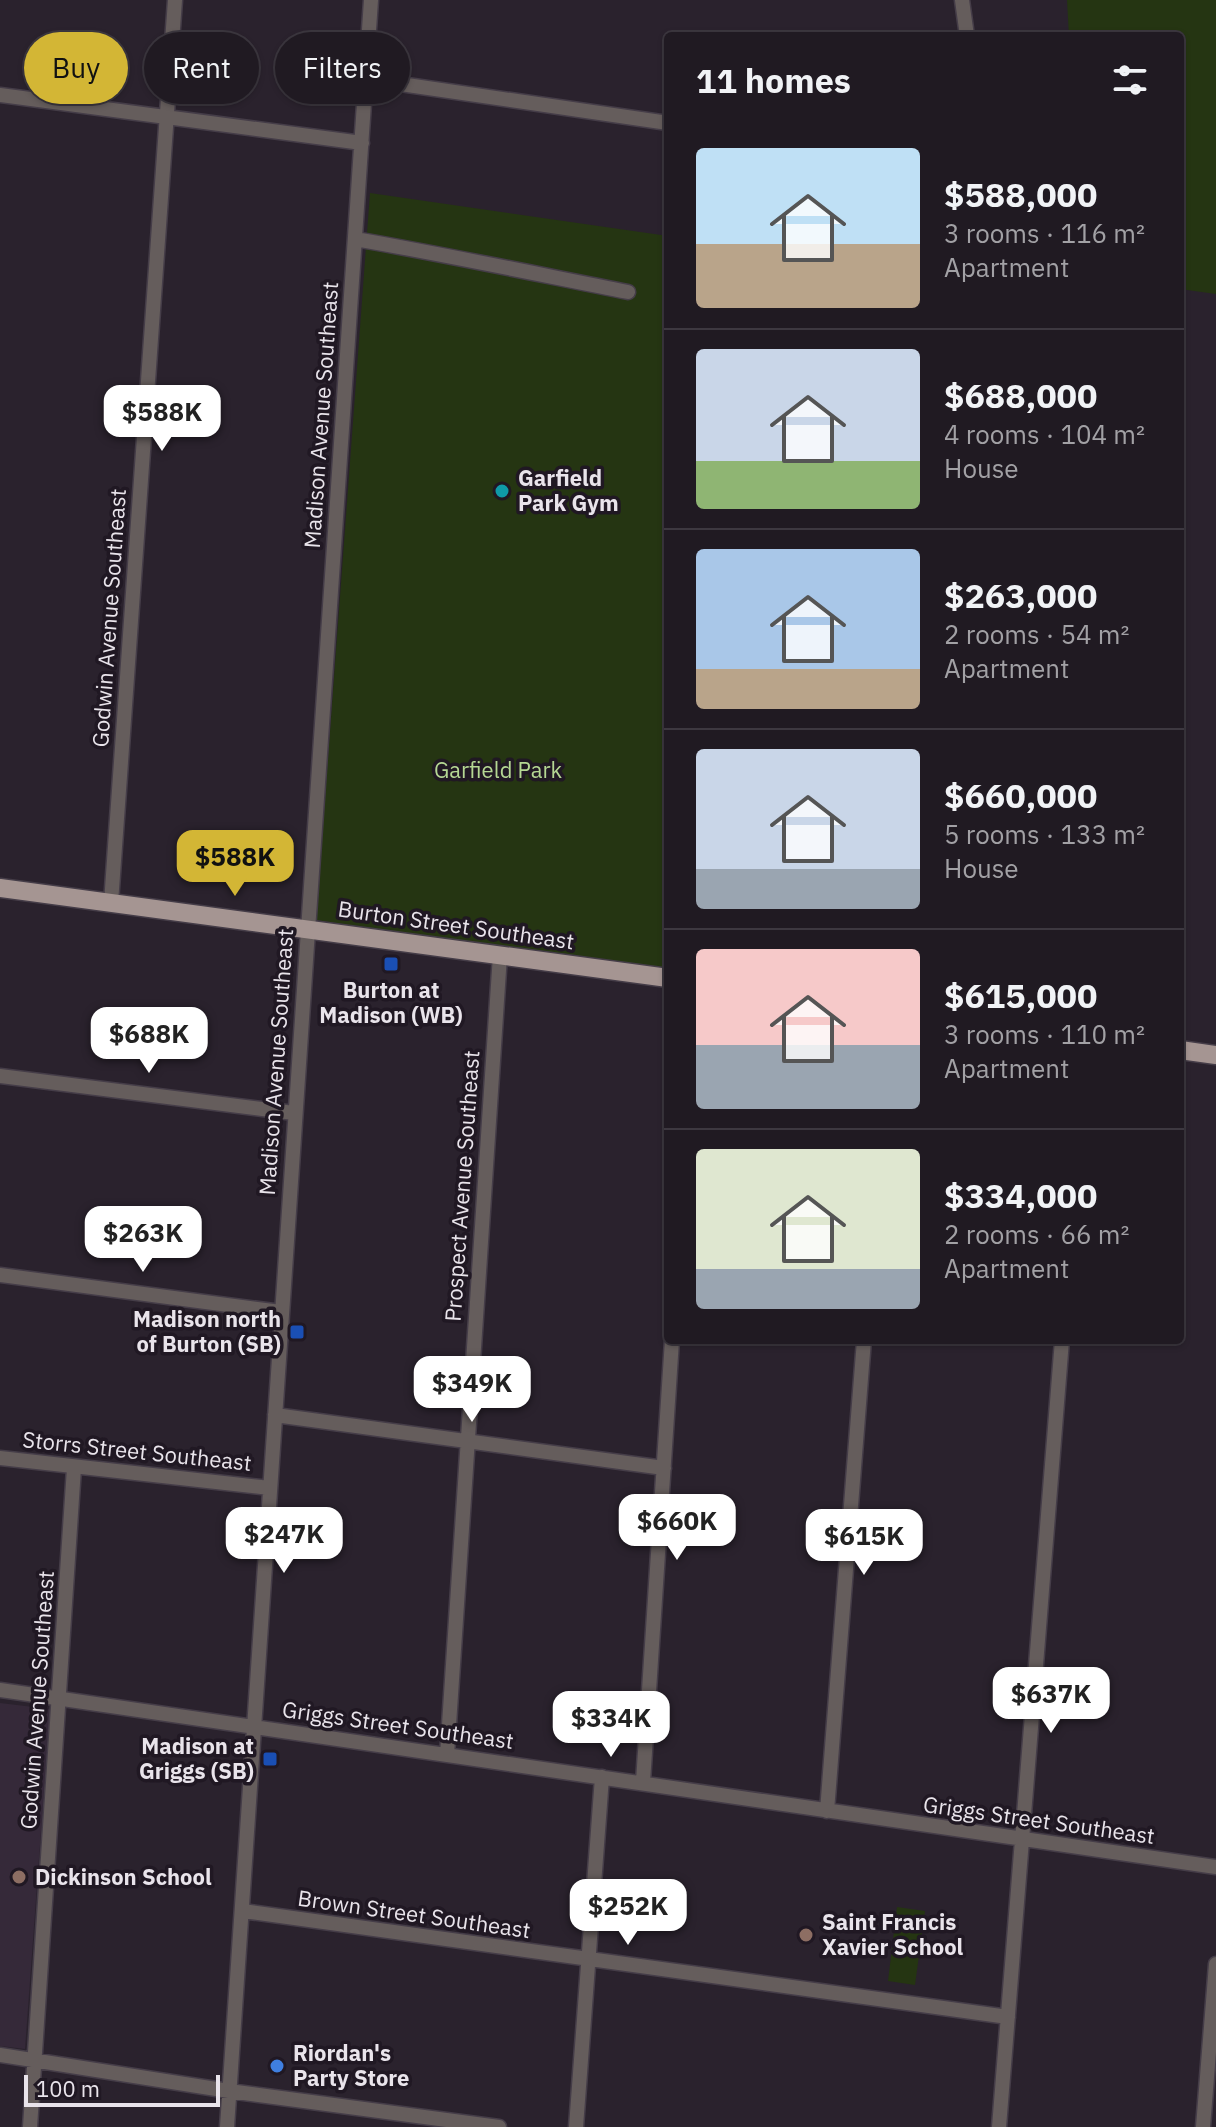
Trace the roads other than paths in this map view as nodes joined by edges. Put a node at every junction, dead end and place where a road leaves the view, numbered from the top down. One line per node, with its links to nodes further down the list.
1 (175, 0): 9 (street, Godwin Avenue Southeast)
2 (371, 0): 4 (street, Madison Avenue Southeast)
3 (962, 0): 5 (street)
4 (369, 32)
5 (966, 32)
6 (410, 85): 10 (street)
7 (0, 95): 9 (street)
8 (364, 104): 11 (street, Madison Avenue Southeast)
9 (167, 117): 11 (street); 15 (street, Godwin Avenue Southeast)
10 (664, 122)
11 (362, 143): 12 (street, Madison Avenue Southeast)
12 (355, 239): 13 (street); 16 (street, Madison Avenue Southeast)
13 (628, 292)
14 (0, 888): 15 (main road, Burton Street Southeast)
15 (111, 903): 16 (main road, Burton Street Southeast)
16 (307, 928): 17 (main road, Burton Street Southeast); 22 (street, Madison Avenue Southeast)
17 (500, 955): 18 (main road, Burton Street Southeast); 29 (street, Prospect Avenue Southeast)
18 (664, 977)
19 (1184, 1051): 20 (main road)
20 (1216, 1055)
21 (0, 1076): 22 (street)
22 (294, 1113): 24 (street, Madison Avenue Southeast)
23 (0, 1275): 24 (street)
24 (281, 1312): 28 (street, Madison Avenue Southeast)
25 (672, 1344): 32 (street)
26 (864, 1344): 40 (street)
27 (1062, 1344): 41 (street)
28 (275, 1415): 29 (street); 33 (street, Madison Avenue Southeast)
29 (467, 1443): 32 (street); 37 (street, Prospect Avenue Southeast)
30 (0, 1458): 31 (street, Storrs Street Southeast)
31 (74, 1468): 33 (street, Storrs Street Southeast); 35 (street, Godwin Avenue Southeast)
32 (664, 1468): 39 (street)
33 (270, 1488): 36 (street, Madison Avenue Southeast)
34 (0, 1690): 35 (street, Griggs Street Southeast)
35 (60, 1698): 36 (street, Griggs Street Southeast); 48 (street, Godwin Avenue Southeast)
36 (256, 1726): 37 (street, Griggs Street Southeast); 43 (street, Madison Avenue Southeast)
37 (447, 1755): 38 (street, Griggs Street Southeast)
38 (602, 1777): 39 (street, Griggs Street Southeast); 44 (street)
39 (643, 1782): 40 (street, Griggs Street Southeast)
40 (827, 1811): 41 (street, Griggs Street Southeast)
41 (1023, 1840): 42 (street, Griggs Street Southeast); 46 (street)
42 (1216, 1867)
43 (243, 1911): 44 (street, Brown Street Southeast); 49 (street, Madison Avenue Southeast)
44 (591, 1961): 46 (street, Brown Street Southeast); 53 (street)
45 (1216, 1964): 55 (street)
46 (1008, 2017): 54 (street)
47 (0, 2055): 48 (street)
48 (35, 2059): 49 (street); 50 (street, Godwin Avenue Southeast)
49 (229, 2091): 51 (street, Madison Avenue Southeast); 52 (street)
50 (30, 2127)
51 (227, 2127)
52 (499, 2127)
53 (576, 2127)
54 (999, 2127)
55 (1203, 2127)

